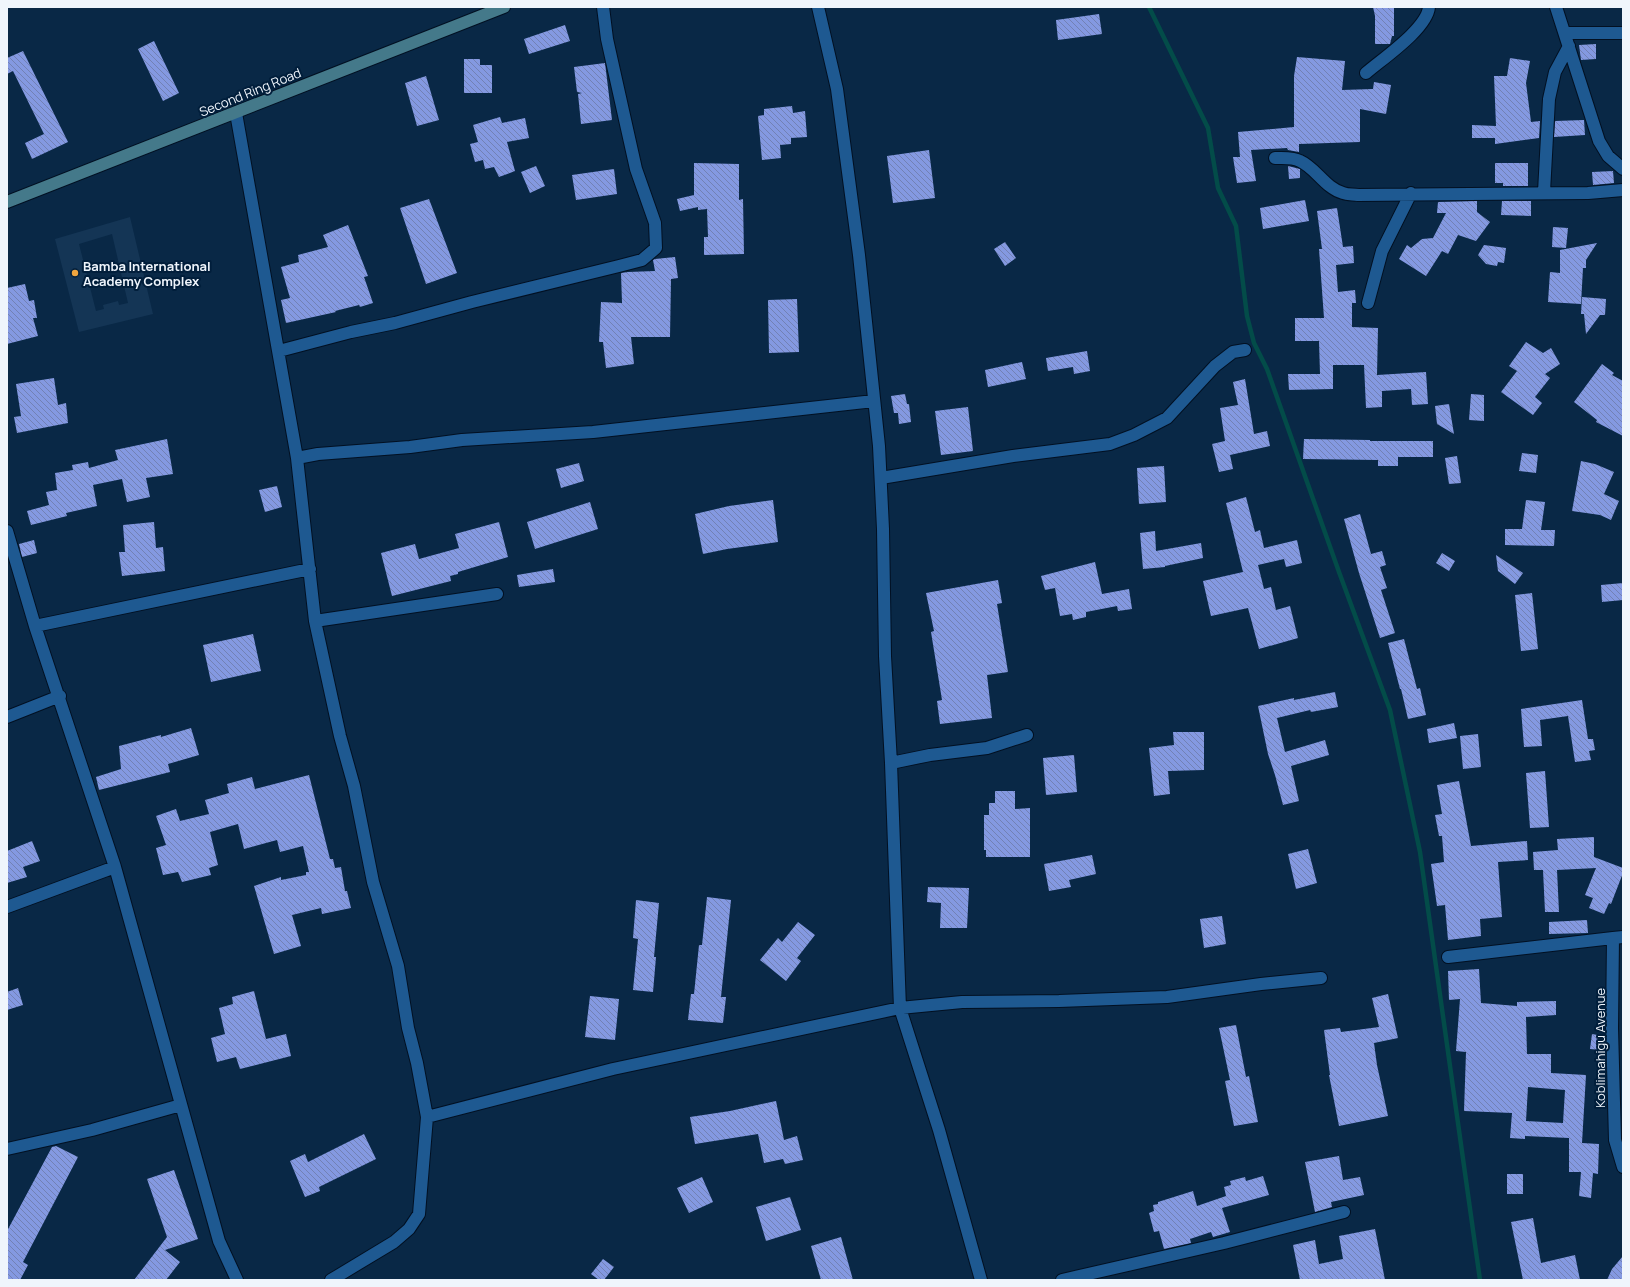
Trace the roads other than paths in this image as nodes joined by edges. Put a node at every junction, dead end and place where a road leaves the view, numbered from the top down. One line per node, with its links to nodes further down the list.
1 (504, 7): 10 (street, Second Ring Road)
2 (603, 7): 19 (street)
3 (818, 7): 20 (street)
4 (1429, 7): 9 (street)
5 (1556, 7): 6 (street)
6 (1565, 33): 7 (street); 8 (street)
7 (1623, 33)
8 (1569, 46): 12 (street); 14 (street)
9 (1366, 73)
10 (236, 113): 16 (street, Second Ring Road); 19 (street)
11 (1275, 158): 15 (street)
12 (1623, 169)
13 (1623, 190): 14 (street)
14 (1544, 192): 15 (street)
15 (1411, 193): 17 (street)
16 (7, 202)
17 (1368, 303)
18 (1246, 350): 22 (street)
19 (279, 351): 21 (street)
20 (874, 401): 21 (street); 22 (street)
21 (297, 458): 24 (street)
22 (881, 478): 31 (street)
23 (7, 531): 27 (street)
24 (310, 569): 26 (street); 27 (street)
25 (497, 594): 26 (street)
26 (315, 621): 39 (street)
27 (35, 626): 28 (street)
28 (60, 696): 29 (street); 32 (street)
29 (7, 717)
30 (1027, 735): 31 (street)
31 (891, 763): 37 (street)
32 (115, 867): 33 (street); 38 (street)
33 (7, 907)
34 (1618, 937): 35 (street); 41 (street, Koblimahigu Avenue)
35 (1448, 956)
36 (1321, 978): 37 (street)
37 (900, 1008): 39 (street); 45 (street)
38 (181, 1105): 40 (street); 43 (street)
39 (427, 1117): 44 (street)
40 (7, 1149)
41 (1623, 1167)
42 (1344, 1212): 46 (street)
43 (237, 1280)
44 (331, 1280)
45 (981, 1280)
46 (1062, 1280)

